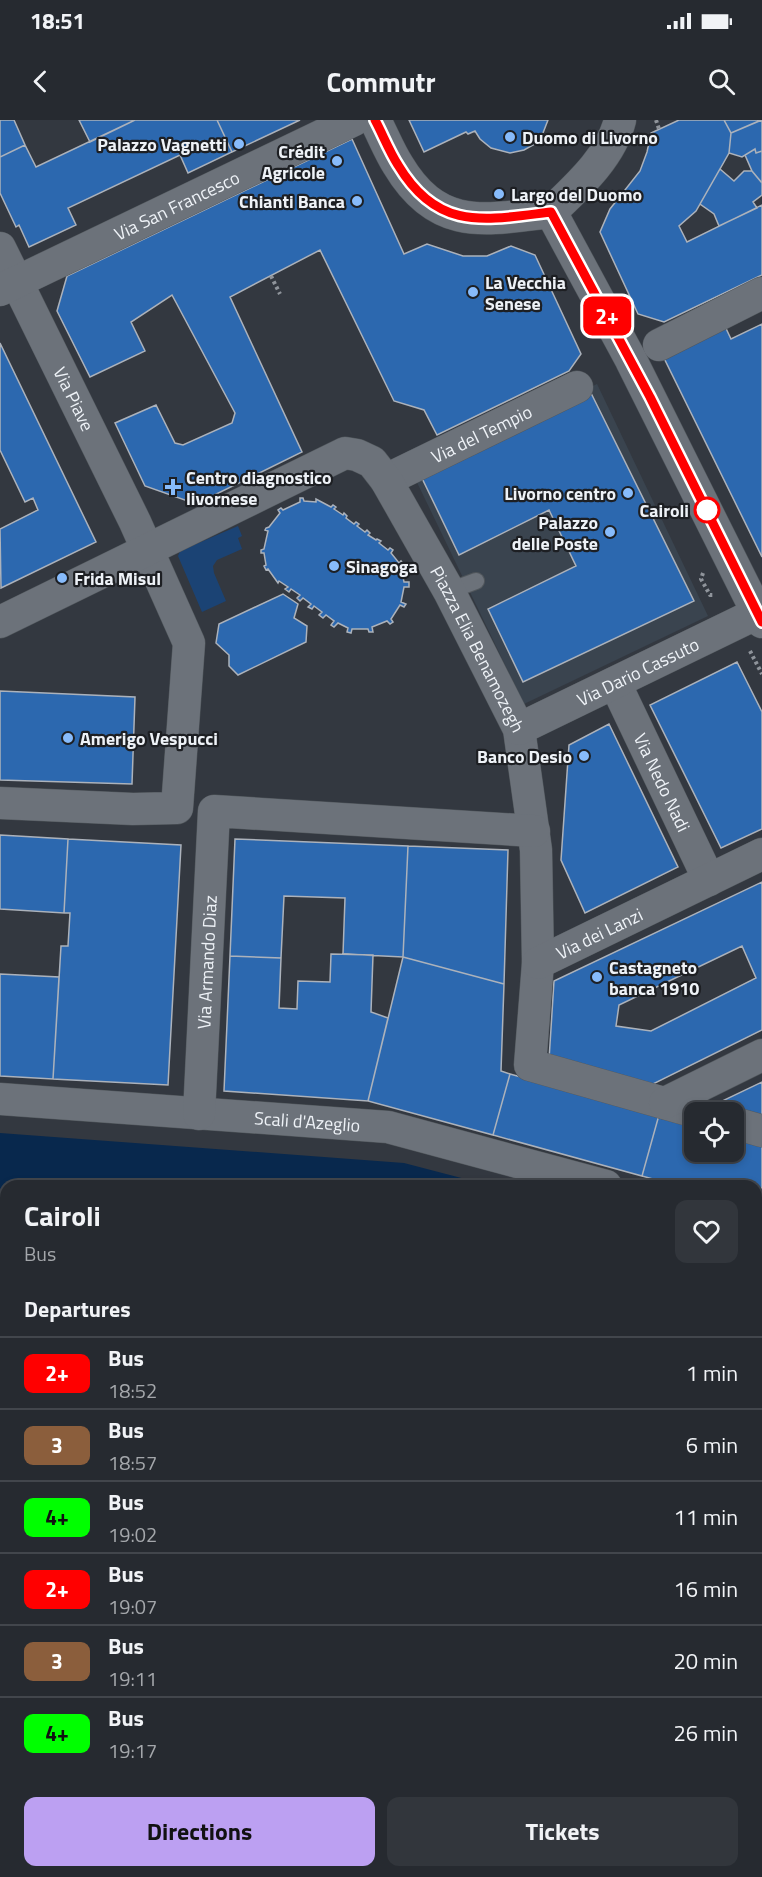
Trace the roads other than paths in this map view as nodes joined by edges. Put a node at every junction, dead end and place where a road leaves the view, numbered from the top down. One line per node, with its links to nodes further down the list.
1 (354, 120): 6 (street, Via San Francesco)
2 (375, 120): 4 (street)
3 (620, 120): 4 (street)
4 (551, 212): 12 (street)
5 (0, 248): 6 (street, Via Piave)
6 (8, 286): 11 (street, Via Piave)
7 (762, 293): 8 (street)
8 (659, 345)
9 (577, 387): 10 (street, Via del Tempio)
10 (386, 480): 11 (street, Piazza Elia Benamozegh); 15 (street, Piazza Elia Benamozegh)
11 (147, 550): 13 (street, Piazza Elia Benamozegh); 16 (street)
12 (761, 615): 14 (street, Via Dario Cassuto)
13 (0, 622)
14 (615, 683): 15 (street, Via Dario Cassuto); 19 (street, Via Nedo Nadi)
15 (519, 729): 17 (street, Piazza Elia Benamozegh)
16 (0, 803)
17 (535, 840): 20 (street, Via dei Lanzi); 25 (street, Via Armando Diaz)
18 (762, 854): 19 (street, Via dei Lanzi)
19 (709, 880): 20 (street, Via dei Lanzi)
20 (538, 963): 23 (street)
21 (762, 1055): 23 (street)
22 (0, 1099): 25 (street, Scali d'Azeglio)
23 (665, 1103): 24 (street)
24 (684, 1109)
25 (199, 1114): 28 (street, Scali d'Azeglio)
26 (744, 1126): 27 (street)
27 (762, 1131)
28 (584, 1180)

